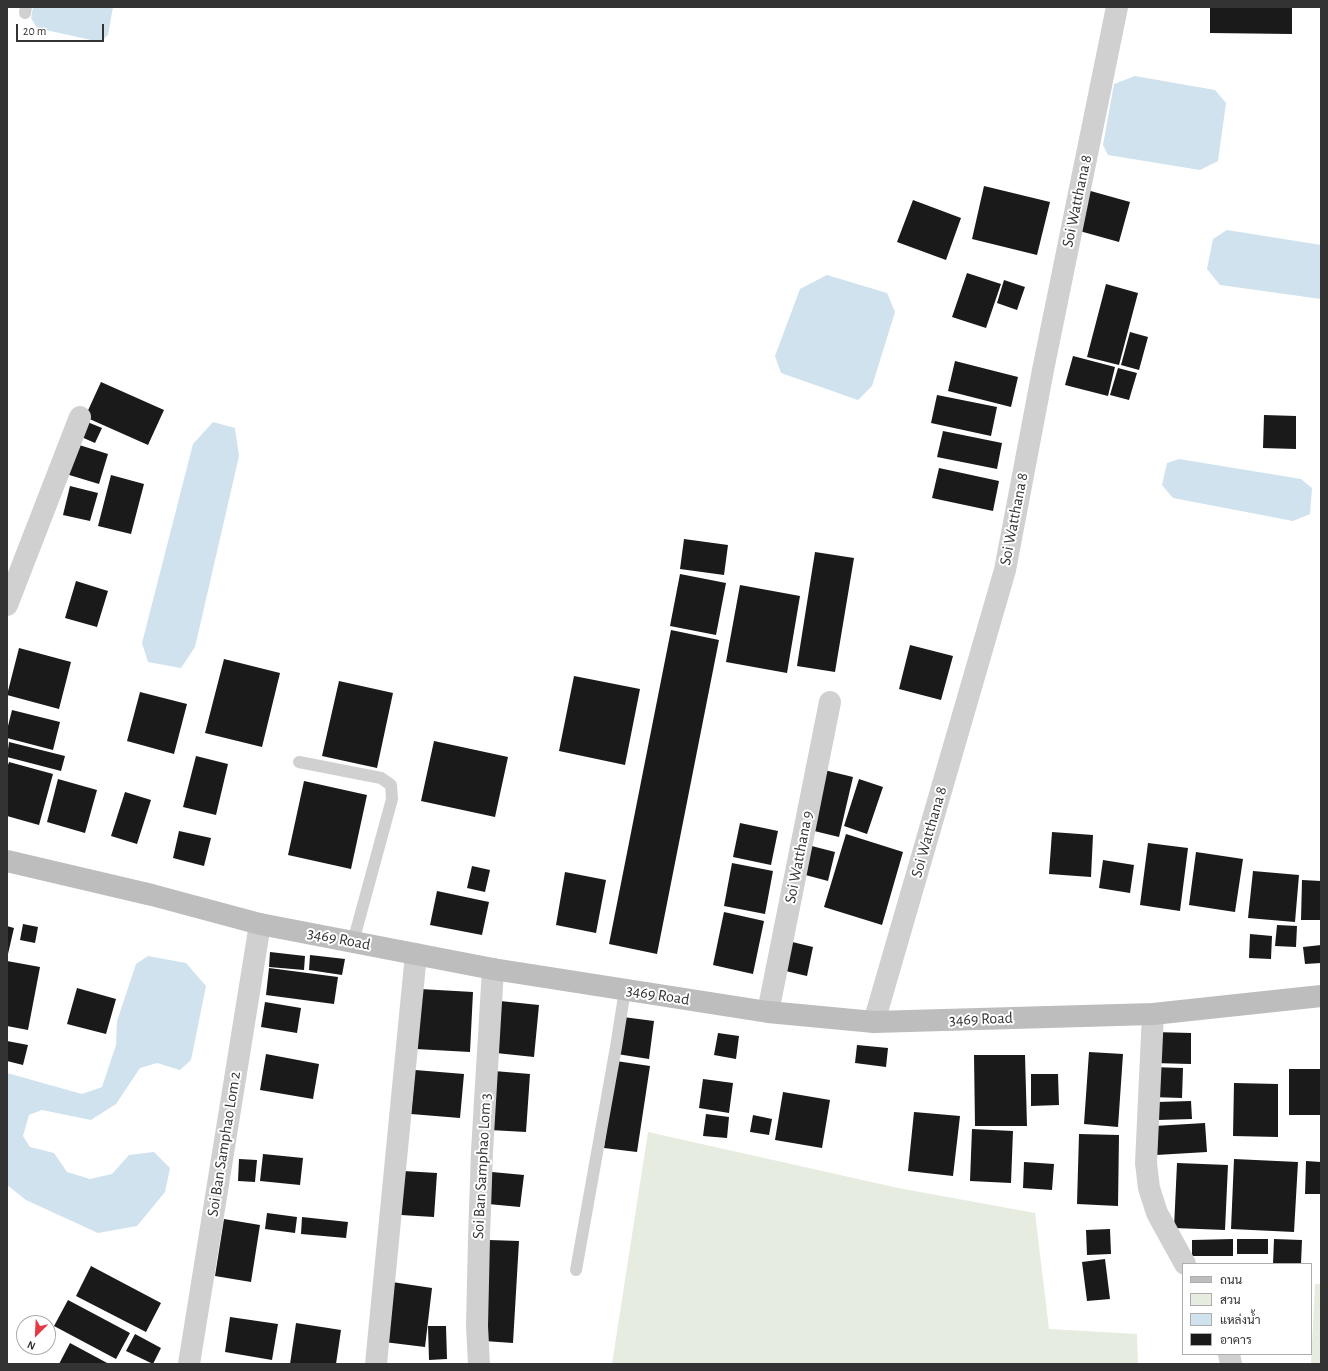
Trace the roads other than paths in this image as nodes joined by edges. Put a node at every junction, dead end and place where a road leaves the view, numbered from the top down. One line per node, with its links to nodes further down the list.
1 (1117, 7): 15 (street, Soi Watthana 8)
2 (80, 417): 3 (street)
3 (7, 605)
4 (830, 702): 13 (street, Soi Watthana 9)
5 (300, 762): 8 (lane)
6 (7, 861): 7 (street, 3469 Road)
7 (260, 924): 8 (street, 3469 Road); 18 (street, Soi Ban Samphao Lom 2)
8 (353, 942): 9 (street, 3469 Road)
9 (416, 954): 10 (street, 3469 Road); 19 (street)
10 (493, 969): 11 (street, 3469 Road); 20 (street, Soi Ban Samphao Lom 3)
11 (625, 990): 13 (street, 3469 Road); 17 (lane)
12 (1321, 996): 14 (street, 3469 Road)
13 (768, 1012): 15 (street, 3469 Road)
14 (1153, 1014): 15 (street, 3469 Road); 16 (street)
15 (874, 1022)
16 (1184, 1263)
17 (576, 1270)
18 (189, 1364)
19 (376, 1364)
20 (479, 1364)

